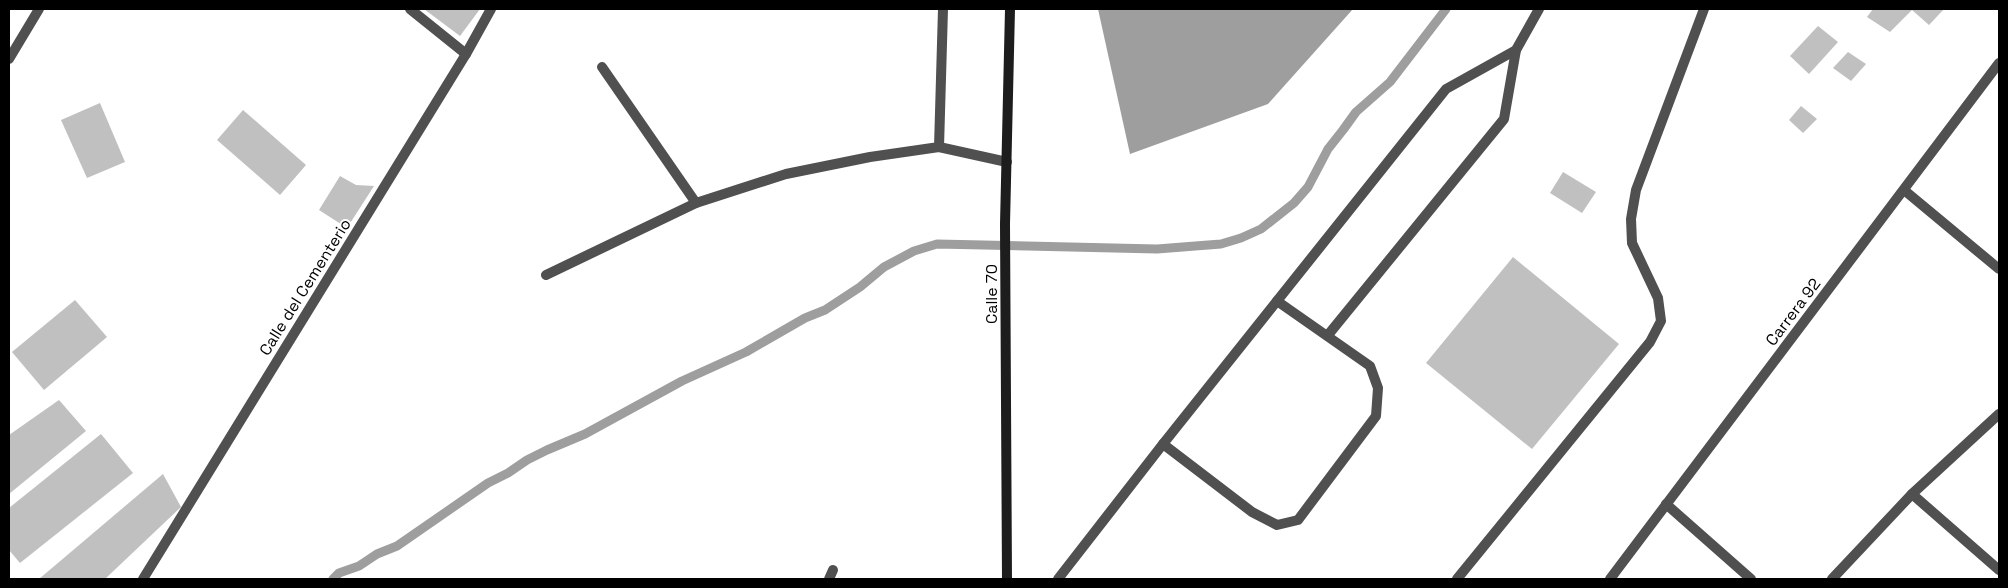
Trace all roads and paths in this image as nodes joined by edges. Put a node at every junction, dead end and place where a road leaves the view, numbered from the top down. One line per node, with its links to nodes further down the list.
1 (39, 9): 10 (street)
2 (410, 9): 9 (street)
3 (491, 9): 9 (street, Calle del Cementerio)
4 (943, 9): 13 (street)
5 (1010, 9): 14 (street, Calle 70)
6 (1539, 9): 8 (street)
7 (1704, 9): 29 (street)
8 (1516, 50): 19 (street); 20 (street)
9 (466, 54): 26 (street, Calle del Cementerio)
10 (9, 59)
11 (602, 67): 16 (street)
12 (1997, 70): 15 (street, Carrera 92)
13 (939, 147): 14 (street); 16 (street)
14 (1007, 162): 27 (street, Calle 70)
15 (1904, 190): 17 (street); 24 (street, Carrera 92)
16 (696, 203): 18 (street)
17 (1999, 269)
18 (546, 275)
19 (1277, 301): 20 (street); 22 (street)
20 (1328, 335): 22 (street)
21 (1998, 418): 23 (street)
22 (1163, 444): 28 (street)
23 (1912, 494): 25 (street); 32 (street)
24 (1666, 504): 30 (street, Carrera 92); 31 (street)
25 (1999, 570)
26 (143, 579)
27 (1007, 579)
28 (1058, 579)
29 (1457, 579)
30 (1610, 579)
31 (1751, 579)
32 (1832, 579)

